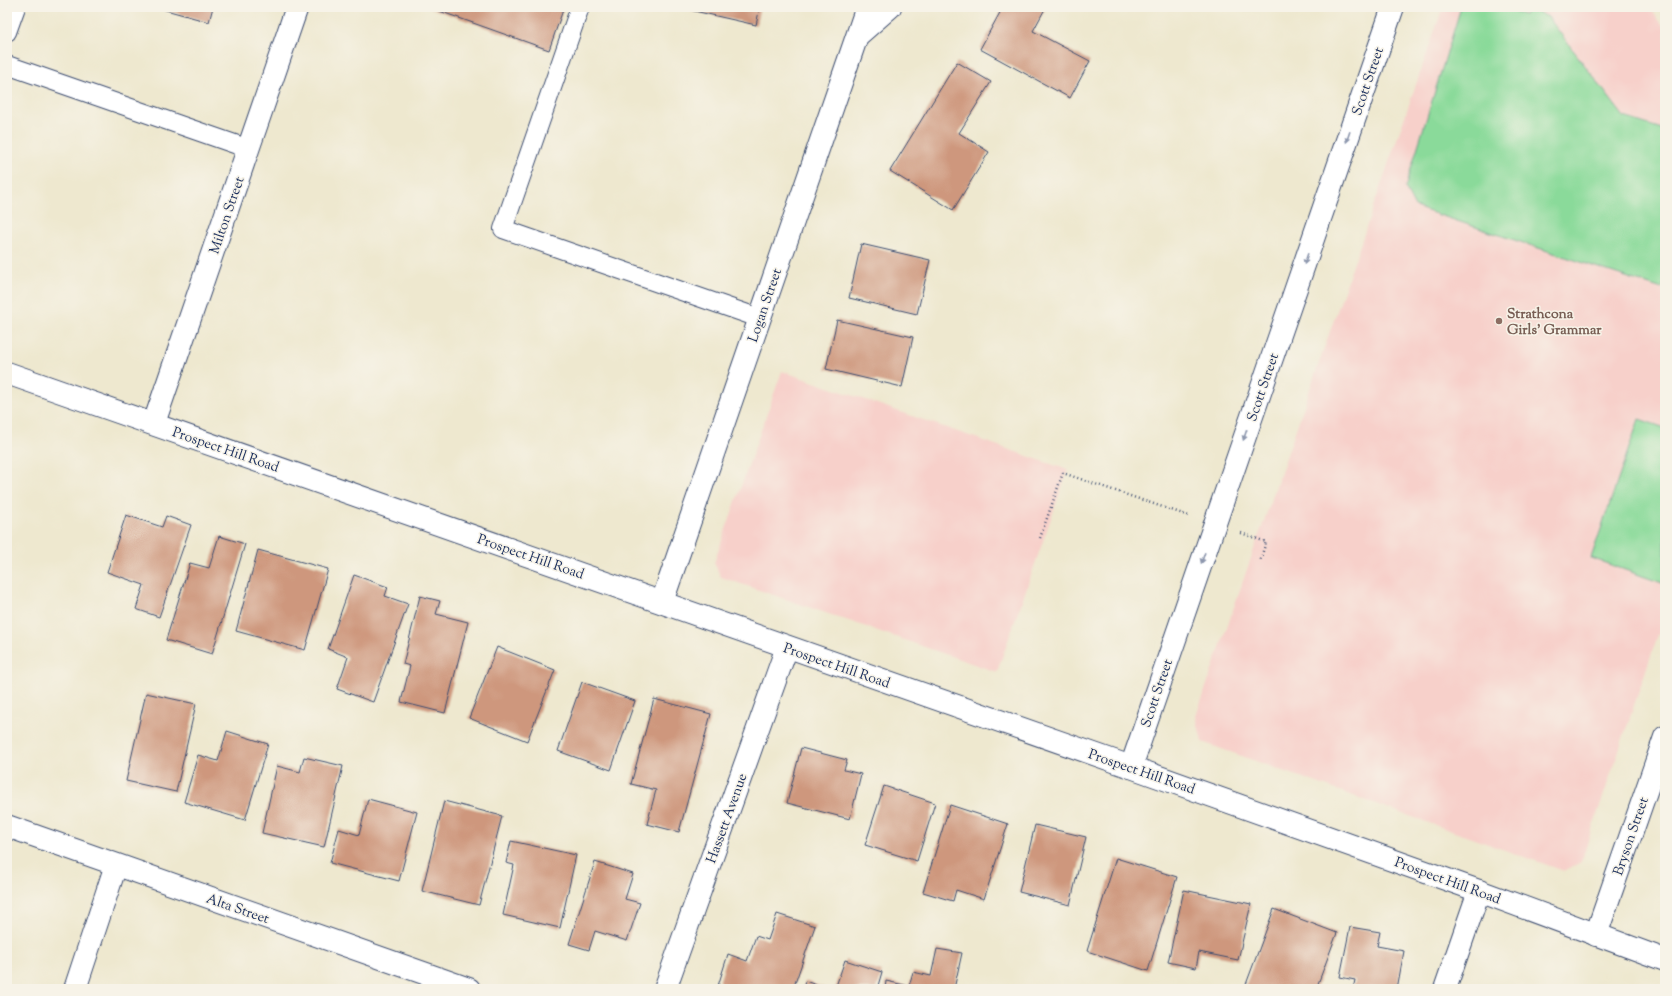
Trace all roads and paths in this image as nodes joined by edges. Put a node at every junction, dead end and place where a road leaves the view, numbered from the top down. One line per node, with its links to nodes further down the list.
1 (16, 7): 7 (lane)
2 (297, 7): 10 (street, Milton Street)
3 (580, 7): 11 (lane)
4 (867, 7): 8 (street, Logan Street)
5 (890, 7): 8 (street)
6 (1393, 7): 14 (street, Scott Street, one-way to 14)
7 (7, 32)
8 (857, 37): 11 (street, Logan Street)
9 (7, 65): 10 (lane)
10 (248, 149): 13 (street, Milton Street)
11 (759, 318): 17 (street, Logan Street)
12 (7, 372): 13 (street, Prospect Hill Road)
13 (154, 423): 17 (street, Prospect Hill Road)
14 (1214, 525): 15 (path); 16 (path); 20 (street, Scott Street, one-way to 20)
15 (1040, 538)
16 (1260, 561)
17 (662, 602): 18 (street, Prospect Hill Road)
18 (787, 647): 20 (street, Prospect Hill Road); 28 (street, Hassett Avenue)
19 (1665, 737): 24 (street, Bryson Street)
20 (1131, 767): 23 (street, Prospect Hill Road)
21 (7, 826): 22 (street, Alta Street)
22 (116, 865): 26 (street); 27 (street, Alta Street)
23 (1479, 891): 24 (street, Prospect Hill Road); 29 (street)
24 (1596, 935): 25 (street, Prospect Hill Road)
25 (1665, 960)
26 (75, 989)
27 (469, 989)
28 (665, 989)
29 (1445, 989)

